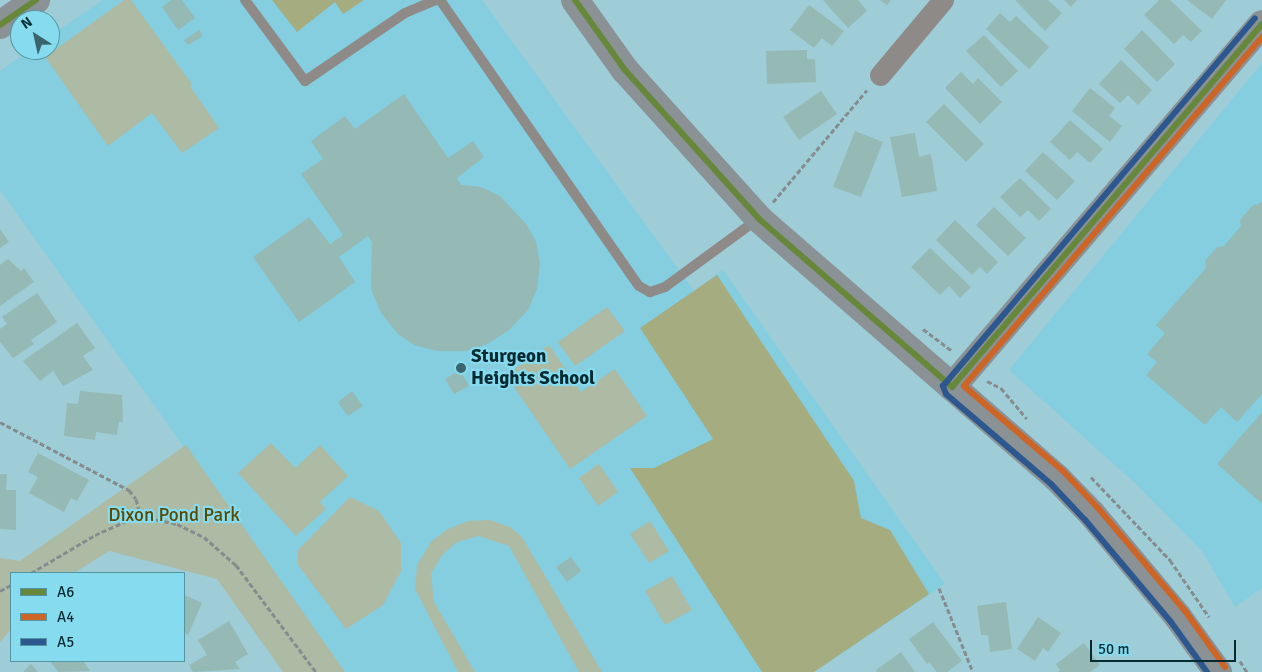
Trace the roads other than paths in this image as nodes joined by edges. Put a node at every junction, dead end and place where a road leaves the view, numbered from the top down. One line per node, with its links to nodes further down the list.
1 (245, 0): 2 (lane)
2 (435, 0)
3 (440, 0): 10 (lane)
4 (575, 0): 10 (street)
5 (943, 0): 9 (street)
6 (27, 3): 8 (street)
7 (1262, 24): 11 (street)
8 (0, 25)
9 (880, 75)
10 (770, 206): 11 (street)
11 (952, 387): 12 (street)
12 (1218, 672)

